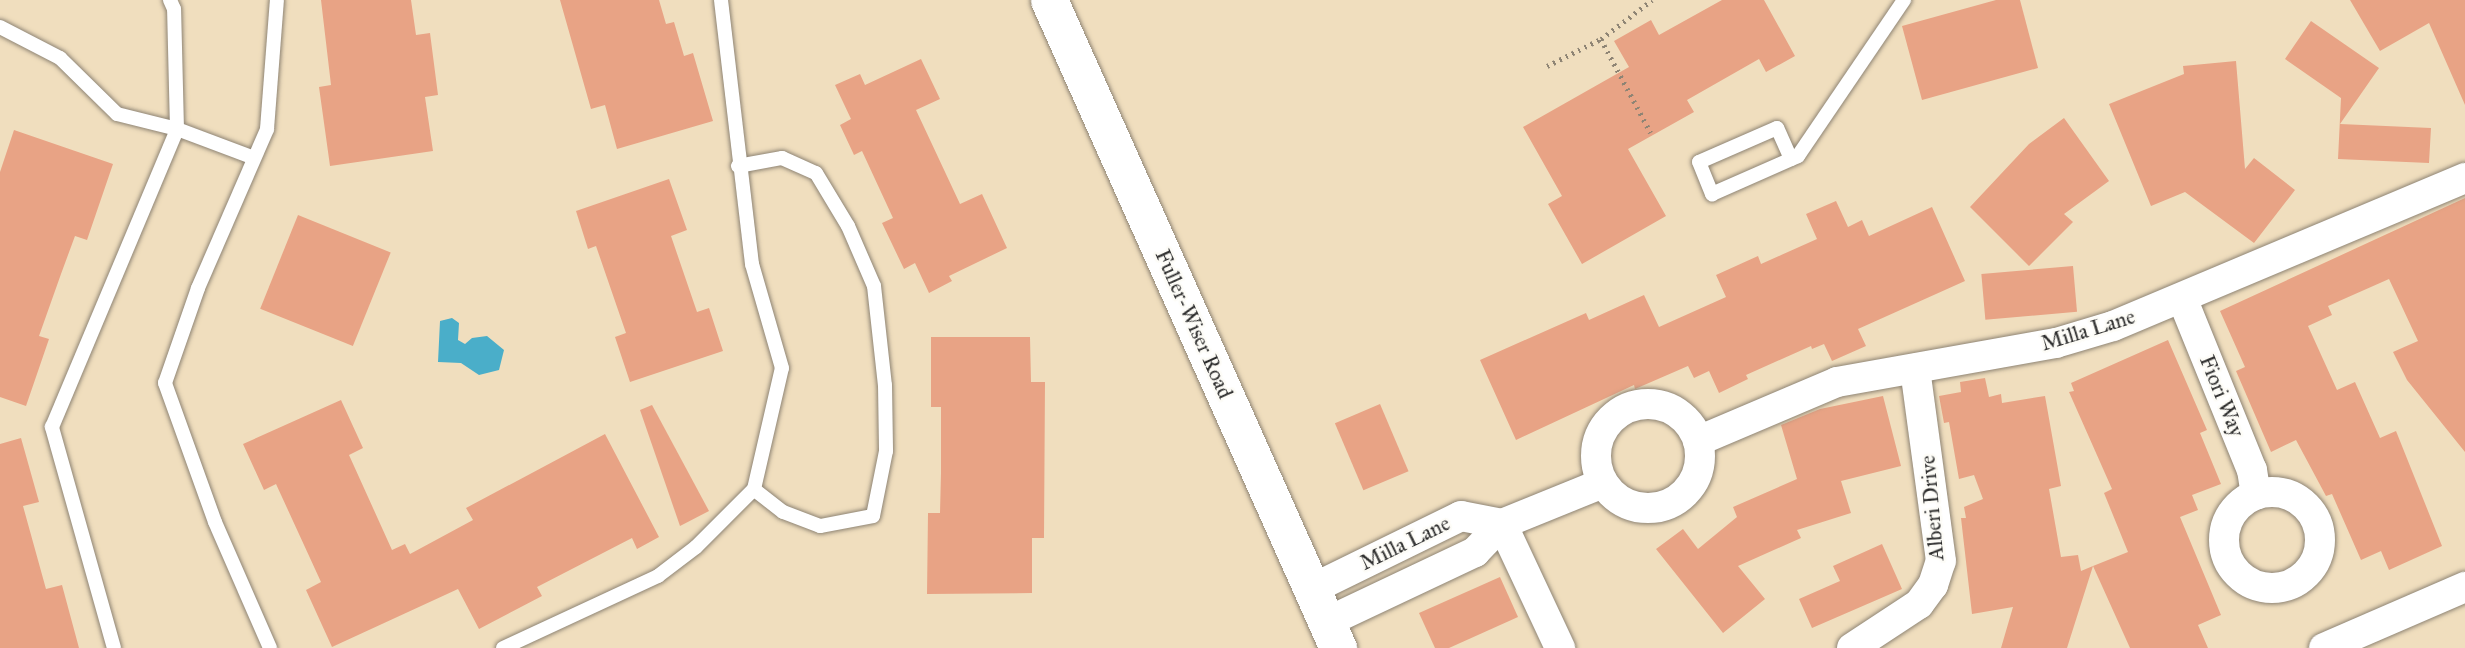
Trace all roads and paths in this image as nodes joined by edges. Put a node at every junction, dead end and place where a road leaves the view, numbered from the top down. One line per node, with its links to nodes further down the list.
1 (170, 0): 10 (lane)
2 (277, 0): 12 (lane)
3 (721, 0): 14 (lane)
4 (1049, 0): 24 (street, Fuller-Wiser Road)
5 (1652, 0): 8 (path)
6 (1905, 0): 13 (lane)
7 (0, 27): 10 (lane)
8 (1601, 39): 9 (path); 11 (path)
9 (1547, 66)
10 (177, 130): 12 (lane); 26 (lane)
11 (1651, 133)
12 (254, 158): 27 (lane)
13 (1791, 159): 13 (lane)
14 (738, 166): 20 (lane); 20 (lane)
15 (2465, 178): 16 (street, Milla Lane)
16 (2182, 298): 17 (street, Milla Lane); 21 (street, Fiori Way)
17 (1915, 369): 18 (street, Milla Lane); 30 (street, Alberi Drive)
18 (1698, 441): 19 (street); 19 (street)
19 (1603, 483): 22 (street, Milla Lane)
20 (754, 489): 28 (lane)
21 (2256, 495)
22 (1502, 524): 24 (street, Milla Lane); 25 (street, Milla Lane); 29 (street)
23 (2465, 587): 31 (street)
24 (1312, 589): 25 (street, Fuller-Wiser Road)
25 (1333, 635)
26 (114, 648)
27 (270, 648)
28 (503, 648)
29 (1560, 648)
30 (1852, 648)
31 (2324, 648)

